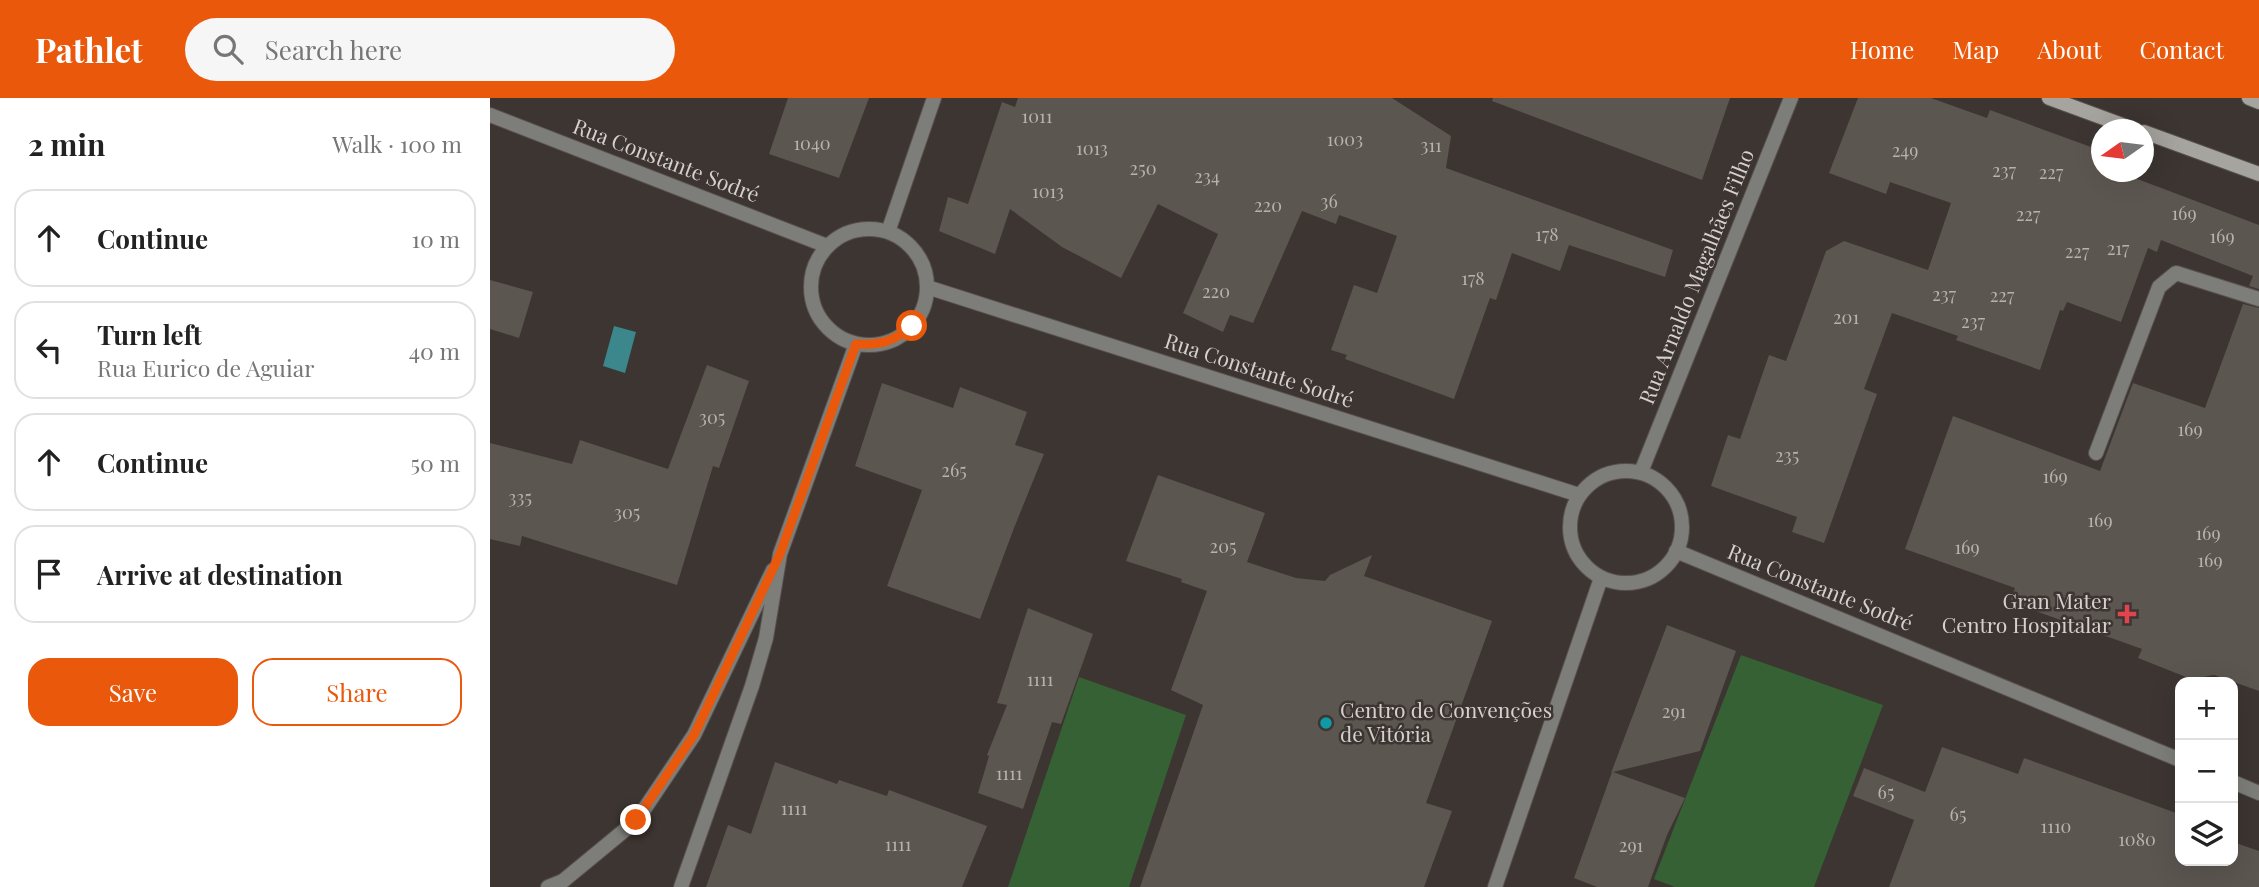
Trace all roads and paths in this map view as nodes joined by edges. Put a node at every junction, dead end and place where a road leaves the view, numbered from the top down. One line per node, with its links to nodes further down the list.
1 (934, 98): 10 (street)
2 (1791, 98): 16 (street, Rua Arnaldo Magalhães Filho)
3 (2049, 98): 7 (street)
4 (2249, 98): 5 (street)
5 (2259, 102)
6 (490, 115): 11 (street, Rua Constante Sodré)
7 (2106, 119)
8 (2154, 136): 9 (street)
9 (2259, 174)
10 (888, 232): 11 (street); 12 (street)
11 (827, 246): 14 (street)
12 (927, 287): 14 (street); 17 (street, Rua Constante Sodré)
13 (2259, 299): 15 (street)
14 (856, 344): 19 (street)
15 (2096, 453)
16 (1641, 472): 17 (street); 18 (street)
17 (1579, 495): 20 (street)
18 (1676, 551): 20 (street); 21 (street, Rua Constante Sodré)
19 (780, 554): 24 (street); 25 (street)
20 (1601, 578): 26 (street)
21 (2175, 758)
22 (2238, 784): 23 (street)
23 (2259, 793)
24 (548, 887)
25 (681, 887)
26 (1495, 887)

